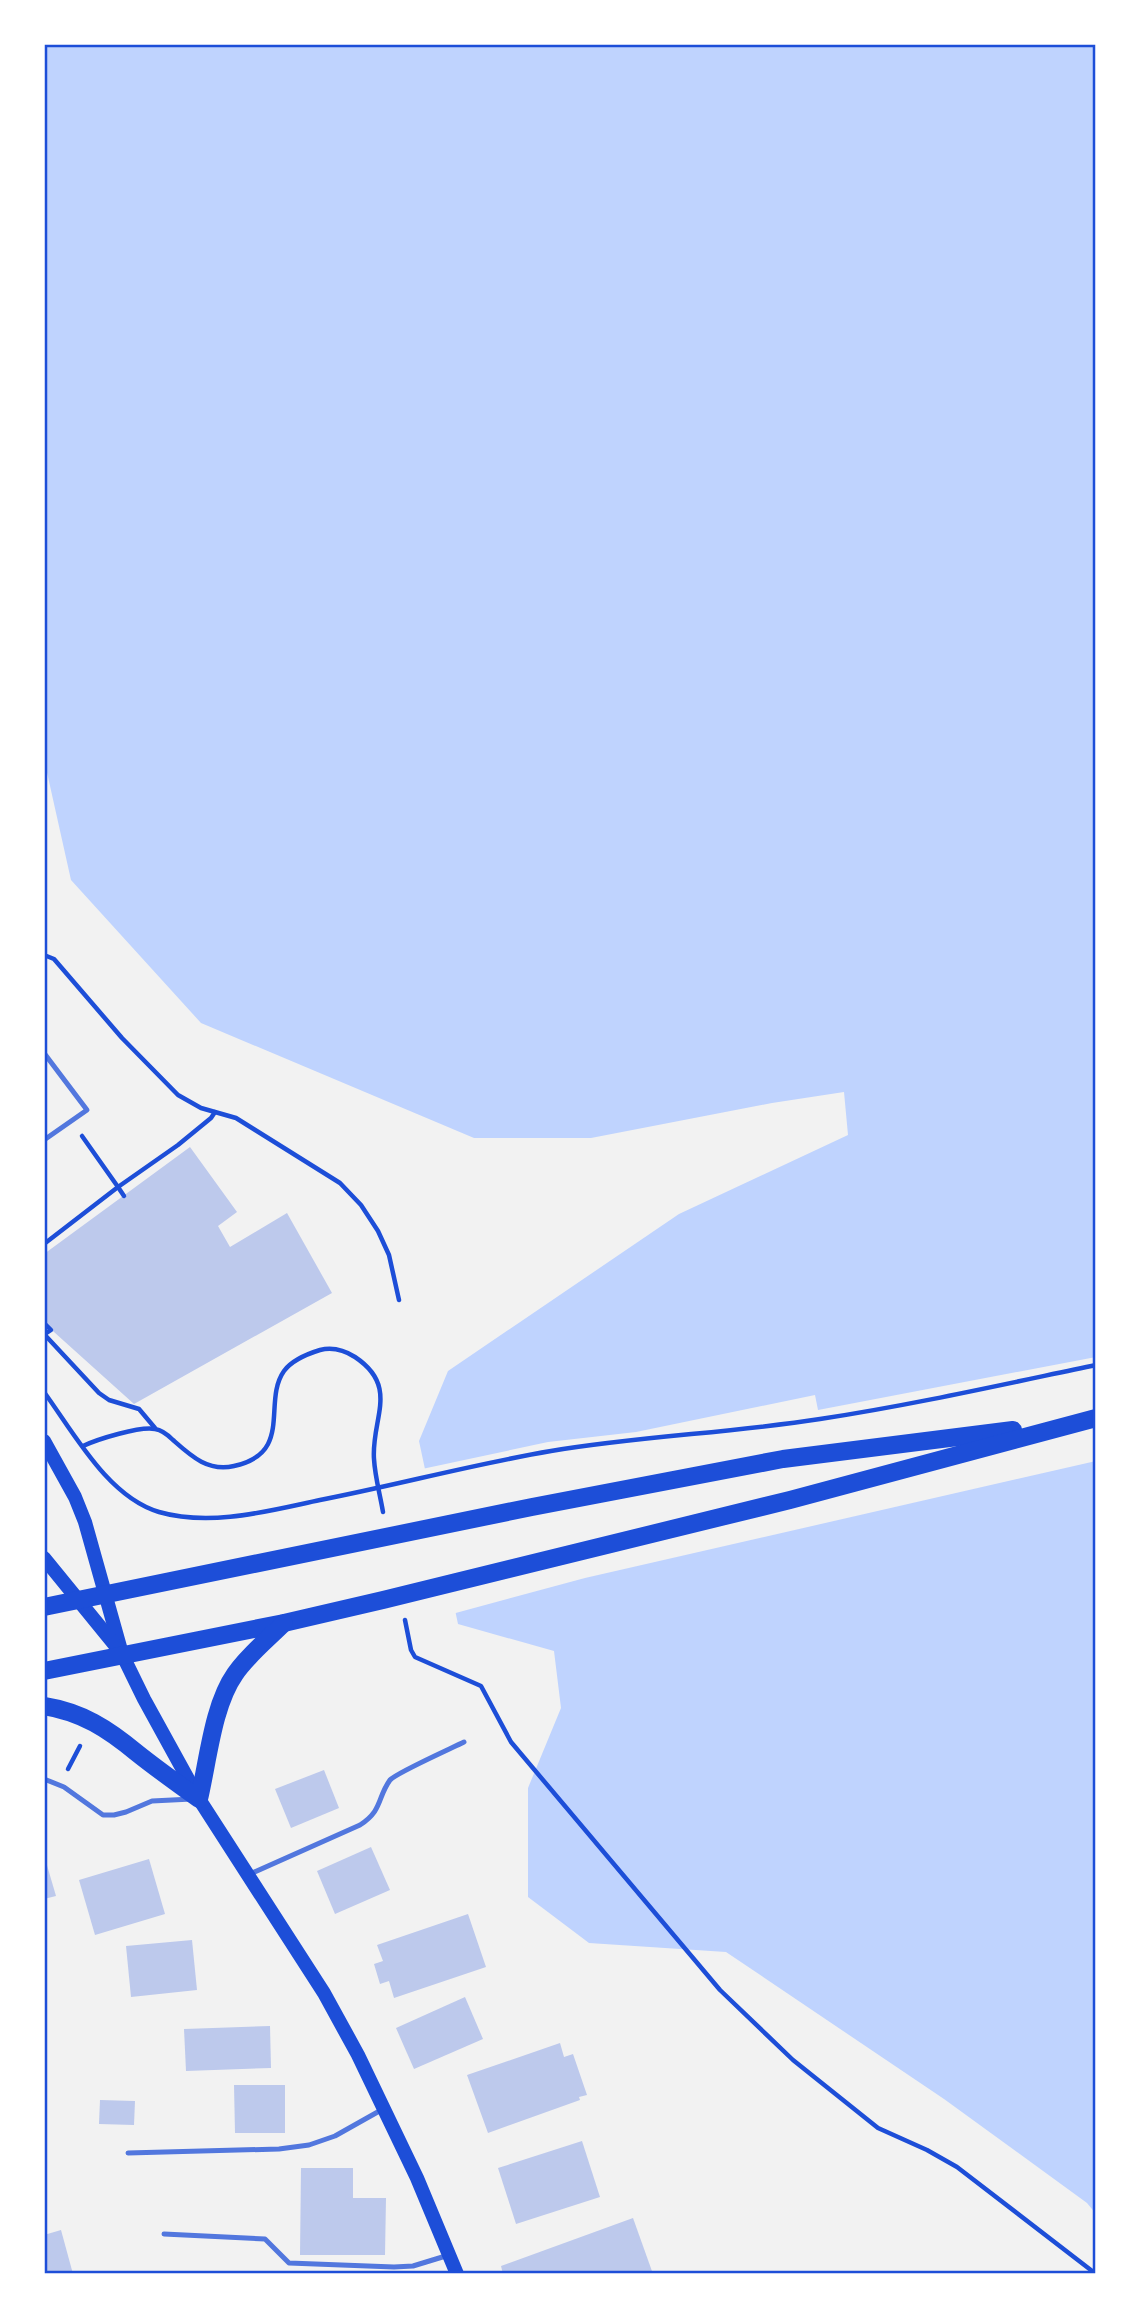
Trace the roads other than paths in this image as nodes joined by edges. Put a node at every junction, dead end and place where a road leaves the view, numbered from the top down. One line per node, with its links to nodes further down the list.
1 (44, 1053): 2 (lane)
2 (44, 1140)
3 (1088, 1420): 6 (main road); 9 (main road)
4 (44, 1441): 6 (main road)
5 (44, 1558): 7 (main road)
6 (105, 1593): 7 (main road); 10 (main road)
7 (76, 1600): 8 (main road); 10 (main road)
8 (44, 1607)
9 (284, 1623): 10 (main road); 15 (main road)
10 (122, 1654): 11 (main road); 15 (main road)
11 (44, 1671)
12 (44, 1706): 15 (main road)
13 (464, 1742): 16 (lane)
14 (44, 1779): 15 (lane)
15 (199, 1799): 16 (main road)
16 (248, 1875): 17 (main road)
17 (385, 2108): 18 (lane); 20 (main road)
18 (128, 2153)
19 (164, 2234): 20 (lane)
20 (450, 2255): 21 (main road)
21 (457, 2274)

